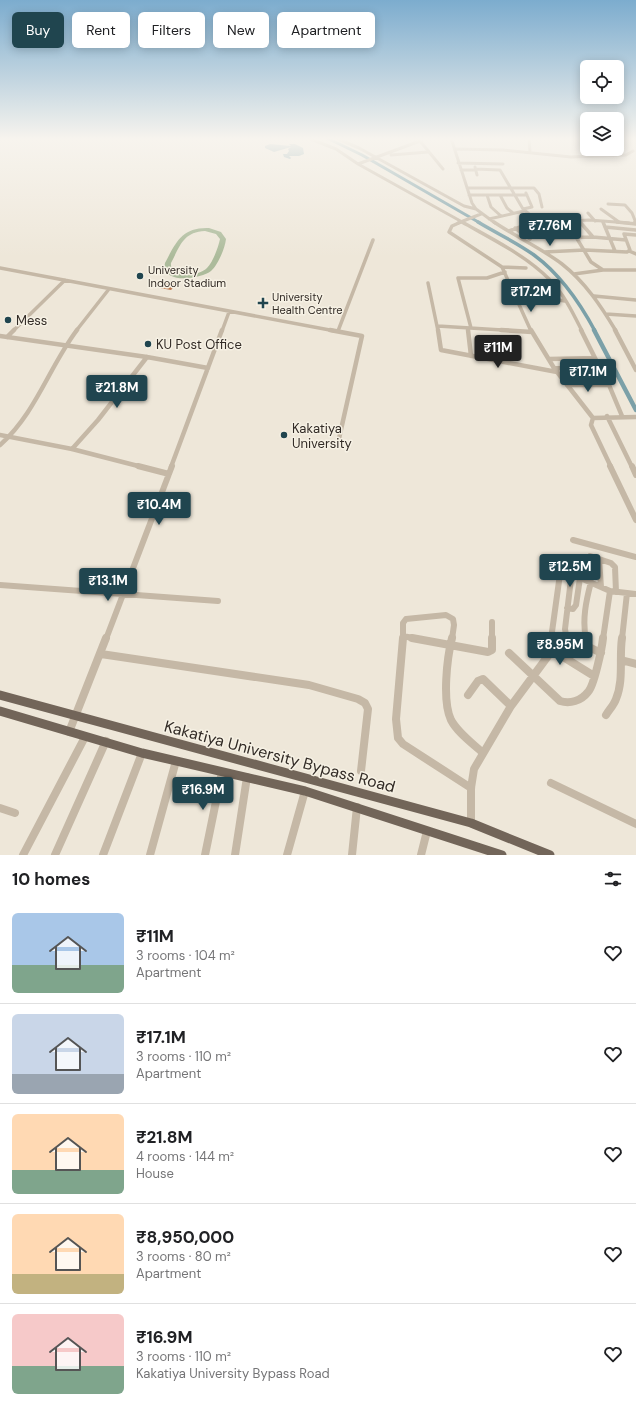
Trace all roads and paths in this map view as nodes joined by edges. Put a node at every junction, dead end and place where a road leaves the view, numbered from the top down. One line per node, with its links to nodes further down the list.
1 (386, 178): 28 (street)
2 (412, 178): 15 (street)
3 (463, 178): 5 (street)
4 (505, 178): 6 (street)
5 (467, 188): 6 (street); 8 (street)
6 (511, 188): 7 (street); 11 (street)
7 (524, 188): 12 (street); 14 (street)
8 (469, 195): 9 (street); 15 (street)
9 (487, 195): 10 (street); 22 (street)
10 (500, 195): 11 (street); 19 (street)
11 (515, 195): 12 (street); 17 (street)
12 (527, 195): 17 (street)
13 (608, 204): 20 (street)
14 (542, 207)
15 (476, 209): 21 (street)
16 (601, 209): 33 (street)
17 (523, 210): 19 (street); 29 (street)
18 (588, 212): 27 (street)
19 (513, 213): 22 (street)
20 (634, 213): 33 (street)
21 (480, 214): 23 (street); 28 (street)
22 (502, 216): 23 (street); 24 (street)
23 (489, 219): 41 (street)
24 (507, 219)
25 (566, 221): 26 (street); 30 (street); 40 (street)
26 (580, 221): 27 (street); 44 (street)
27 (594, 221): 31 (street)
28 (464, 222): 54 (street); 67 (street)
29 (539, 222): 30 (street); 34 (street)
30 (552, 222): 39 (street)
31 (602, 222): 32 (street); 35 (street)
32 (610, 222): 33 (street); 37 (street)
33 (620, 223)
34 (526, 224): 36 (street); 38 (street)
35 (605, 227): 37 (street); 46 (street)
36 (515, 228): 41 (street); 45 (street)
37 (612, 228): 42 (street)
38 (535, 230): 39 (street); 43 (street)
39 (556, 230): 40 (street)
40 (571, 230): 43 (street)
41 (509, 231): 52 (street)
42 (636, 232): 48 (street)
43 (576, 237): 44 (street); 49 (street)
44 (593, 237): 46 (street)
45 (530, 238)
46 (609, 238): 48 (street); 50 (street)
47 (373, 240): 73 (street)
48 (626, 240): 51 (street)
49 (585, 250): 50 (street); 52 (street); 57 (street)
50 (615, 251): 51 (street)
51 (629, 251): 53 (street)
52 (544, 252): 60 (street)
53 (636, 254)
54 (502, 267): 56 (street); 59 (street)
55 (0, 268): 61 (street)
56 (526, 268)
57 (603, 270): 58 (street); 60 (street)
58 (636, 270)
59 (505, 272): 64 (street); 72 (street)
60 (574, 274): 65 (street)
61 (65, 280): 63 (street); 76 (street)
62 (428, 283): 71 (street)
63 (109, 289): 68 (street); 77 (street)
64 (514, 293): 67 (street); 74 (street)
65 (594, 296): 66 (street); 69 (street)
66 (636, 300)
67 (565, 301): 80 (street)
68 (229, 312): 73 (street); 82 (street)
69 (606, 314): 70 (street); 85 (street)
70 (636, 316)
71 (438, 326): 72 (street); 78 (street)
72 (469, 328): 74 (street); 78 (street)
73 (338, 331): 94 (street)
74 (532, 332): 81 (street)
75 (0, 336): 76 (street)
76 (7, 337): 77 (street)
77 (66, 346): 79 (street); 93 (street)
78 (471, 356): 84 (street)
79 (148, 357): 82 (street); 96 (street)
80 (595, 358): 81 (street); 83 (street)
81 (549, 359): 84 (street)
82 (208, 368): 97 (street)
83 (602, 369): 84 (street); 87 (street)
84 (556, 370): 86 (street)
85 (636, 370)
86 (567, 385): 87 (street); 91 (street)
87 (609, 385): 89 (street)
88 (607, 416): 89 (street); 91 (street); 98 (street)
89 (624, 416): 90 (street)
90 (636, 417)
91 (593, 418): 99 (street)
92 (0, 435): 93 (street)
93 (10, 437): 95 (street); 96 (street)
94 (338, 444)
95 (0, 446)
96 (72, 449): 97 (street)
97 (170, 474): 111 (street)
98 (636, 474)
99 (636, 520)
100 (573, 540): 102 (street)
101 (590, 556): 103 (street)
102 (636, 556)
103 (599, 559): 108 (street); 109 (street)
104 (560, 574): 127 (street)
105 (580, 578): 106 (street); 112 (street); 114 (street)
106 (591, 582): 108 (street); 121 (street)
107 (0, 585): 111 (street)
108 (602, 587): 109 (street)
109 (613, 591): 110 (street); 123 (street)
110 (627, 593): 113 (street); 125 (street)
111 (124, 594): 115 (street); 124 (street)
112 (569, 594): 114 (street); 116 (street)
113 (636, 594)
114 (577, 598): 116 (street)
115 (218, 601)
116 (567, 608): 118 (street)
117 (492, 622): 120 (street)
118 (566, 635): 121 (street); 128 (street)
119 (403, 636): 120 (street); 120 (street); 145 (street)
120 (450, 645): 139 (street)
121 (587, 646): 123 (street)
122 (508, 653): 127 (street)
123 (602, 653): 128 (street)
124 (101, 654): 134 (street); 142 (street)
125 (621, 660): 126 (street); 133 (street)
126 (636, 664)
127 (533, 676): 128 (street); 131 (street)
128 (594, 676)
129 (0, 695): 134 (main road, Kakatiya University Bypass Road)
130 (468, 695): 131 (street)
131 (511, 706): 139 (street)
132 (0, 711): 135 (main road, Kakatiya University Bypass Road)
133 (606, 715)
134 (76, 716): 135 (street); 150 (main road, Kakatiya University Bypass Road)
135 (69, 732): 136 (main road, Kakatiya University Bypass Road)
136 (85, 737): 137 (main road, Kakatiya University Bypass Road); 153 (street)
137 (106, 741): 138 (main road, Kakatiya University Bypass Road); 154 (street)
138 (142, 753): 140 (main road, Kakatiya University Bypass Road); 155 (street)
139 (483, 753): 145 (street)
140 (176, 762): 141 (main road, Kakatiya University Bypass Road); 156 (street)
141 (222, 772): 143 (main road, Kakatiya University Bypass Road); 157 (street)
142 (361, 772)
143 (247, 777): 146 (main road, Kakatiya University Bypass Road); 158 (street)
144 (551, 783): 151 (street)
145 (471, 788): 150 (street)
146 (305, 791): 147 (main road, Kakatiya University Bypass Road); 159 (street)
147 (357, 807): 152 (main road, Kakatiya University Bypass Road); 160 (street)
148 (0, 808): 149 (street)
149 (15, 813)
150 (471, 822): 163 (main road, Kakatiya University Bypass Road)
151 (636, 824)
152 (427, 831): 161 (street); 162 (main road, Kakatiya University Bypass Road)
153 (23, 855)
154 (55, 855)
155 (103, 855)
156 (150, 855)
157 (205, 855)
158 (235, 855)
159 (287, 855)
160 (352, 855)
161 (421, 855)
162 (501, 855)
163 (550, 855)

